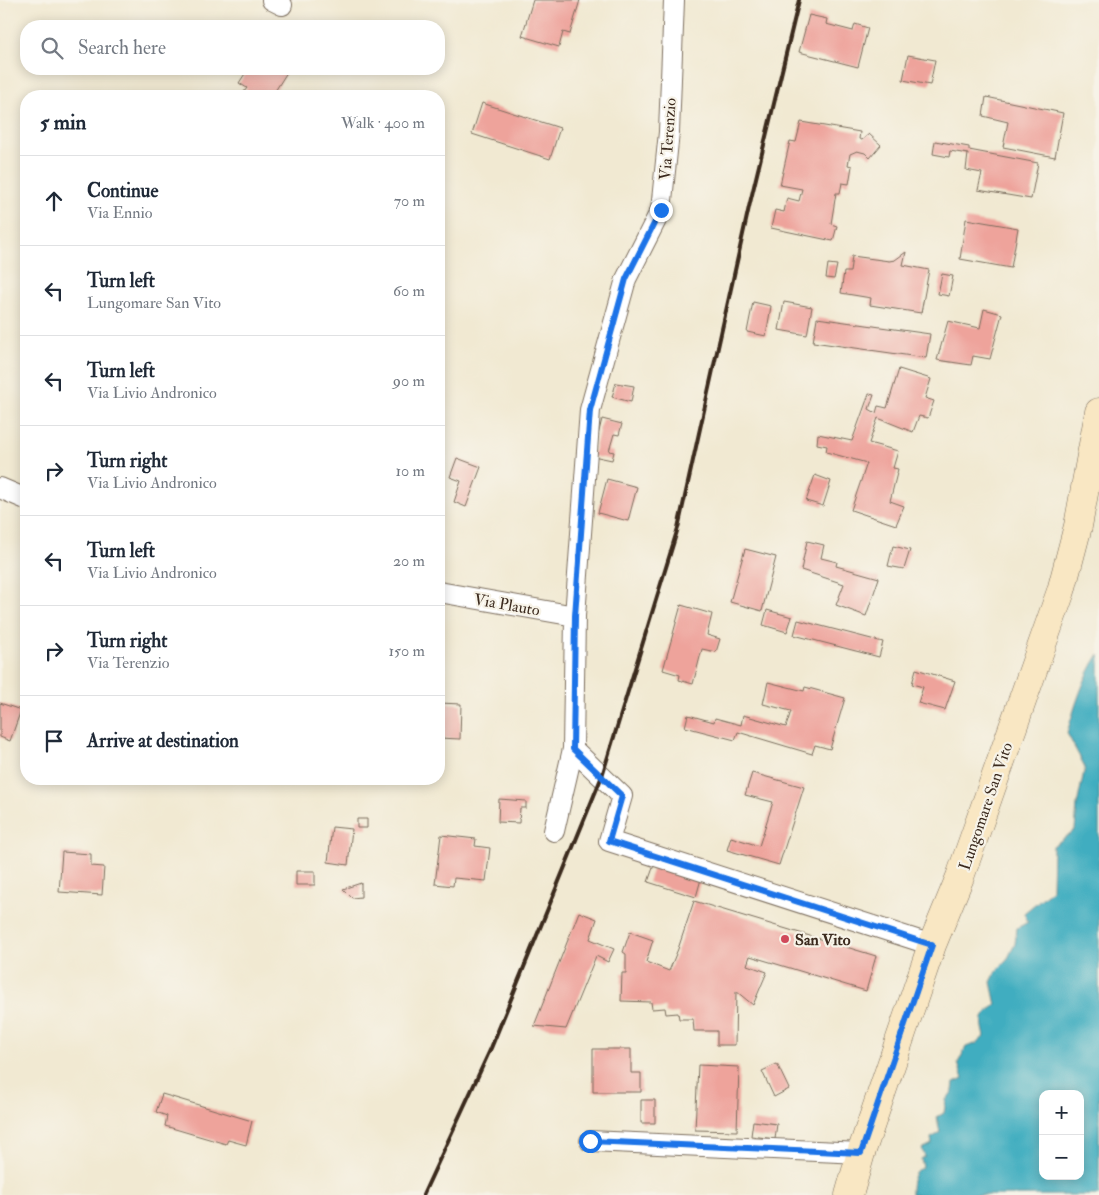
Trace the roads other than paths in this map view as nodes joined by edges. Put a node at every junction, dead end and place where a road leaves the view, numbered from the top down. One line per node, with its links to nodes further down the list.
1 (674, 0): 6 (street, Via Terenzio)
2 (1099, 412): 9 (main road, Lungomare San Vito)
3 (0, 488): 4 (street)
4 (20, 496)
5 (445, 593): 6 (street, Via Plauto)
6 (575, 616): 7 (street, Via Terenzio)
7 (573, 749): 8 (street, Via Terenzio); 9 (street)
8 (554, 831)
9 (932, 945): 11 (main road, Lungomare San Vito)
10 (590, 1141): 11 (street)
11 (861, 1153): 12 (main road, Lungomare San Vito)
12 (849, 1195)

